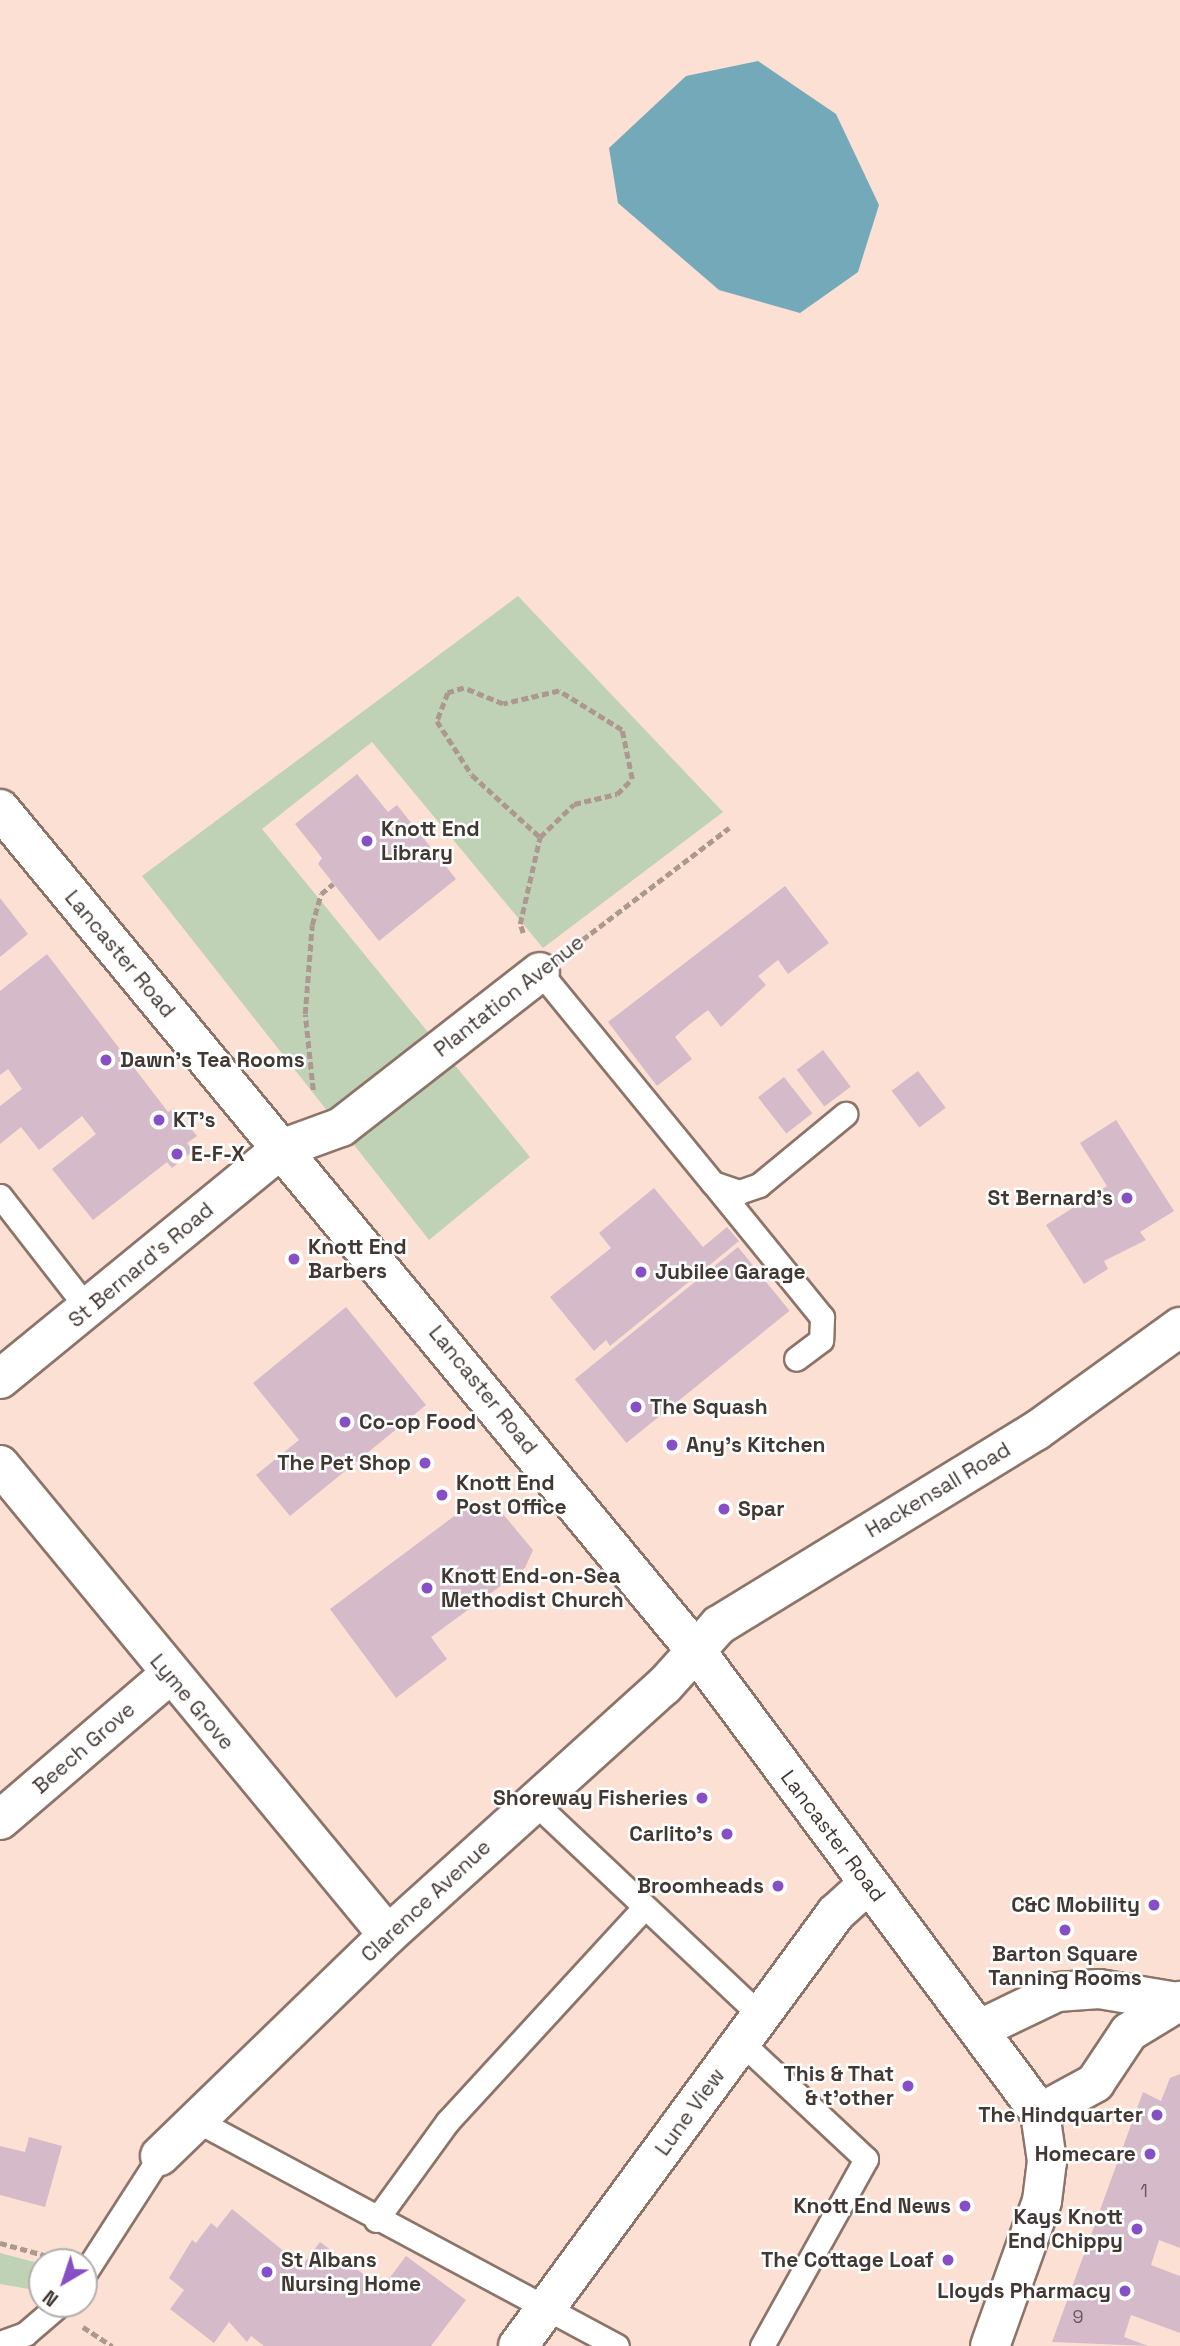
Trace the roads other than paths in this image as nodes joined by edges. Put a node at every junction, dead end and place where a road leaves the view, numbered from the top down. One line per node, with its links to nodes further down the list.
1 (0, 809): 4 (street, Lancaster Road)
2 (540, 972): 4 (street, Plantation Avenue); 5 (lane)
3 (845, 1114): 5 (lane)
4 (281, 1149): 7 (street, St Bernard's Road); 12 (street, Lancaster Road)
5 (713, 1183): 9 (lane)
6 (0, 1196): 7 (lane)
7 (89, 1309): 10 (street, St Bernard's Road)
8 (1180, 1326): 12 (street, Hackensall Road)
9 (796, 1359)
10 (0, 1379)
11 (0, 1465): 13 (street, Lyme Grove)
12 (696, 1651): 14 (street, Clarence Avenue); 16 (street, Lancaster Road)
13 (168, 1675): 15 (street, Beech Grove); 18 (street, Lyme Grove)
14 (534, 1802): 17 (lane); 18 (street, Clarence Avenue)
15 (0, 1820)
16 (869, 1884): 20 (street, Lune View); 21 (street, Lancaster Road)
17 (643, 1908): 20 (lane); 25 (lane)
18 (388, 1936): 23 (street, Clarence Avenue)
19 (1179, 2003): 21 (street); 22 (street)
20 (751, 2028): 27 (street, Lune View); 32 (lane)
21 (980, 2029): 22 (street, Lancaster Road)
22 (1031, 2099): 33 (street)
23 (192, 2118): 24 (street, Clarence Avenue); 25 (lane)
24 (160, 2156): 26 (lane)
25 (376, 2220): 27 (lane)
26 (98, 2252)
27 (546, 2309): 30 (street, Lune View); 31 (lane)
28 (44, 2318): 29 (lane)
29 (0, 2343)
30 (518, 2346)
31 (617, 2346)
32 (762, 2346)
33 (990, 2346)

